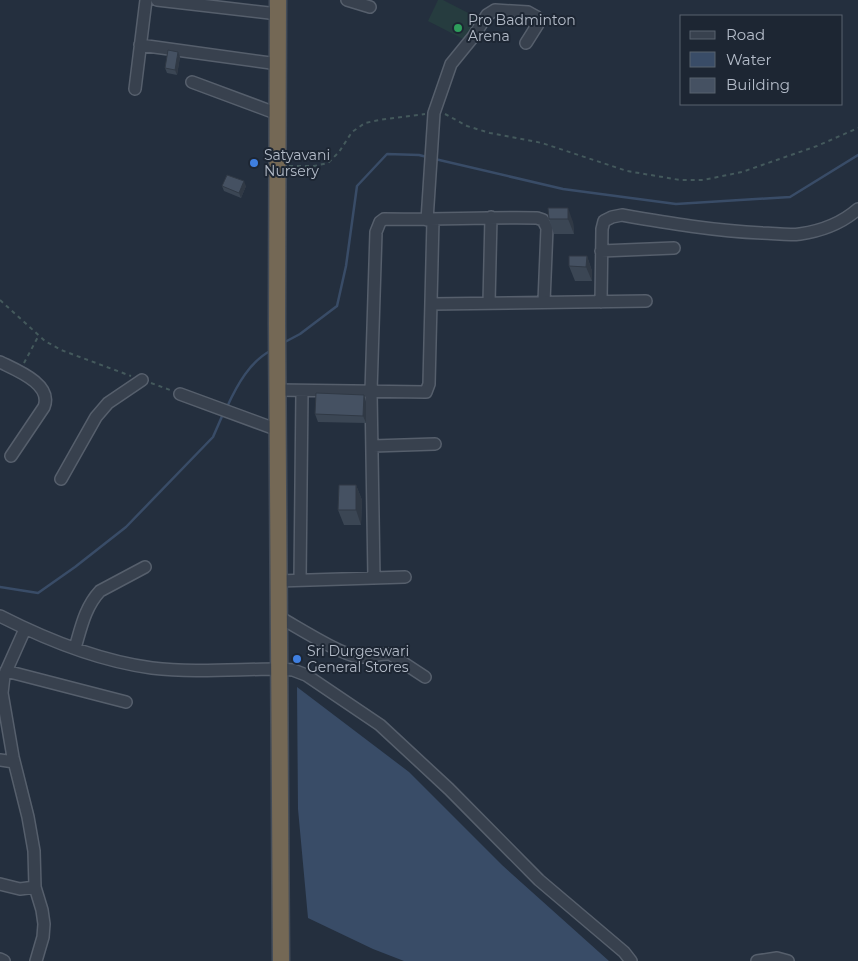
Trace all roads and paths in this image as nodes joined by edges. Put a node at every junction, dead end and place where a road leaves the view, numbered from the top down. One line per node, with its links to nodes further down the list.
1 (146, 0): 7 (street)
2 (157, 0): 4 (street)
3 (347, 0): 5 (street)
4 (278, 7): 8 (highway)
5 (370, 7)
6 (526, 42): 11 (street)
7 (140, 45): 8 (street); 10 (street)
8 (278, 64): 12 (highway)
9 (192, 82): 12 (street)
10 (135, 90)
11 (434, 113): 13 (path); 14 (path); 17 (street)
12 (278, 114): 14 (highway)
13 (858, 128)
14 (278, 165): 30 (highway)
15 (858, 209): 19 (street)
16 (491, 217): 17 (street); 22 (street); 24 (street)
17 (430, 220): 25 (street); 32 (street)
18 (674, 248): 19 (street)
19 (601, 251): 23 (street)
20 (0, 300): 26 (path)
21 (646, 301): 23 (street)
22 (544, 302): 23 (street); 24 (street)
23 (601, 302)
24 (489, 303): 25 (street)
25 (432, 304): 32 (street)
26 (39, 335): 28 (path); 29 (path)
27 (0, 362): 28 (street)
28 (18, 371): 37 (street)
29 (142, 380): 33 (path); 38 (street)
30 (278, 390): 31 (street); 34 (highway)
31 (302, 390): 32 (street); 42 (street)
32 (371, 392): 36 (street)
33 (180, 394): 34 (street)
34 (278, 430): 43 (highway)
35 (435, 444): 36 (street)
36 (373, 446): 41 (street)
37 (11, 456)
38 (61, 479)
39 (145, 567): 47 (street)
40 (405, 577): 41 (street)
41 (374, 578): 42 (street)
42 (300, 580): 43 (street)
43 (278, 581): 45 (highway)
44 (0, 616): 46 (street)
45 (279, 617): 48 (highway); 50 (street)
46 (25, 628): 47 (street); 49 (street)
47 (75, 648): 48 (street)
48 (279, 669): 59 (highway); 60 (street)
49 (6, 671): 51 (street); 53 (street)
50 (426, 676)
51 (126, 702)
52 (0, 760): 53 (street)
53 (14, 762): 55 (street)
54 (0, 884): 55 (street)
55 (35, 887): 58 (street)
56 (0, 959): 57 (street)
57 (4, 961)
58 (36, 961)
59 (281, 961)
60 (631, 961)
61 (757, 961): 62 (street)
62 (788, 961)

